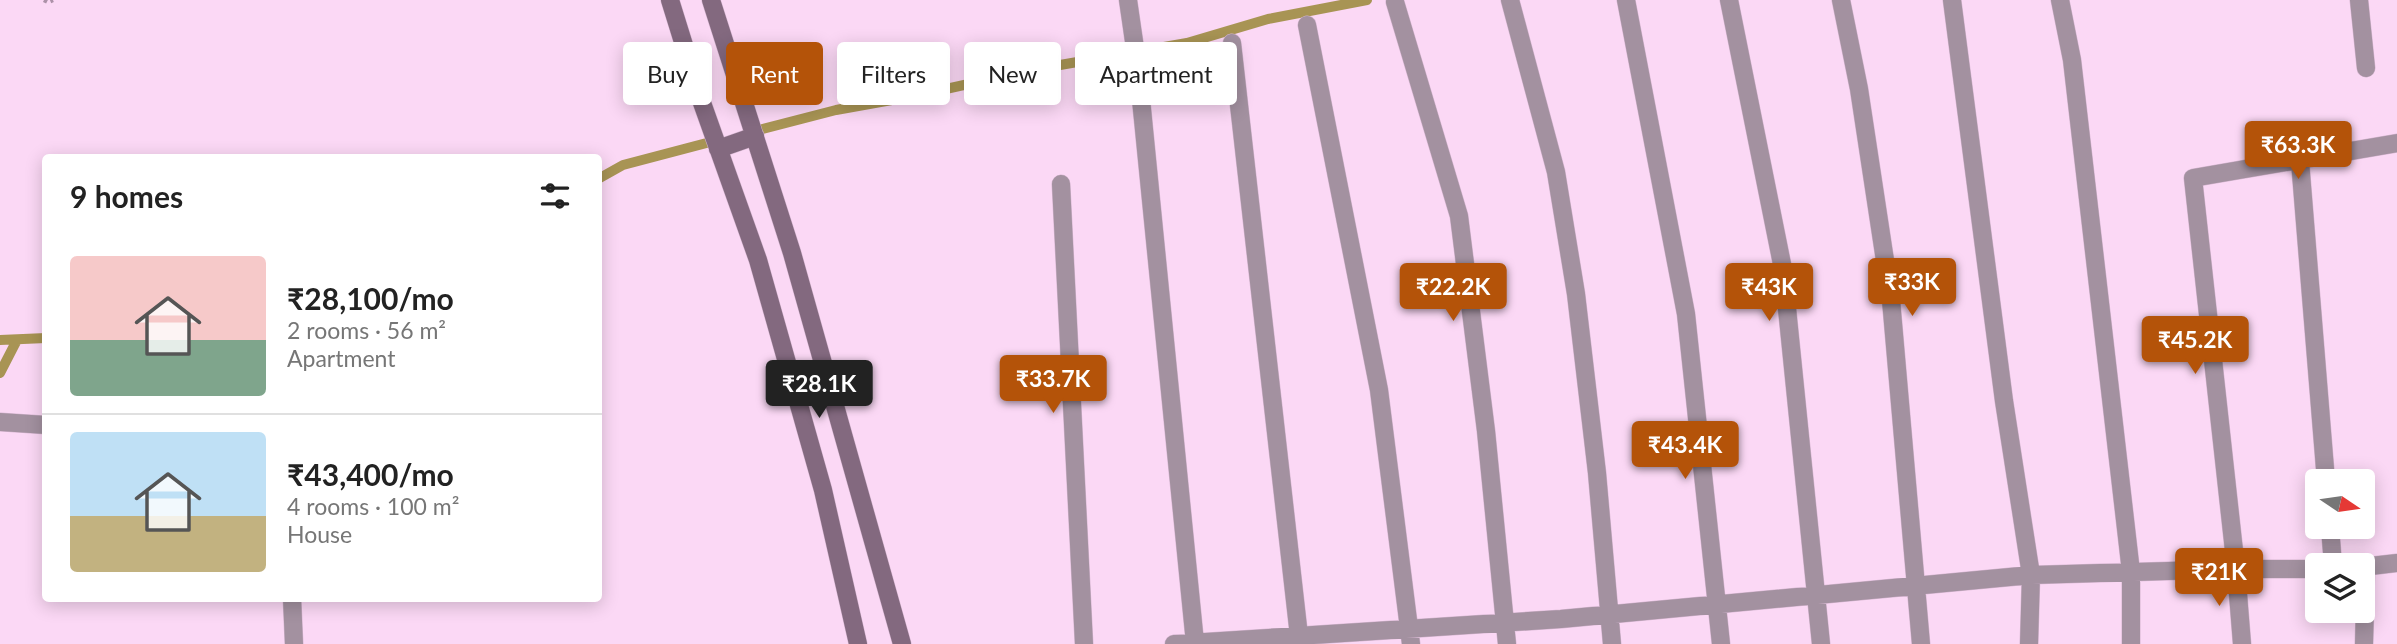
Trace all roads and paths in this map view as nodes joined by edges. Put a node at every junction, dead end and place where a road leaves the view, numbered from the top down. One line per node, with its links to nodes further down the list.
1 (44, 0): 2 (path)
2 (53, 0)
3 (670, 0): 19 (main road)
4 (711, 0): 17 (main road)
5 (1128, 0): 40 (street)
6 (1510, 0): 35 (street)
7 (1626, 0): 34 (street)
8 (1729, 0): 32 (street)
9 (1841, 0): 31 (street)
10 (1952, 0): 30 (street)
11 (2060, 0): 29 (street)
12 (2360, 0): 15 (street)
13 (1395, 2): 36 (street)
14 (1307, 25): 39 (street)
15 (2367, 68)
16 (1237, 87): 38 (street)
17 (755, 136): 19 (main road); 43 (main road)
18 (2397, 143): 20 (street)
19 (718, 149): 42 (main road)
20 (2300, 161): 24 (street); 27 (street)
21 (1061, 184): 44 (street)
22 (4, 423): 23 (street)
23 (42, 425)
24 (2325, 469)
25 (2397, 563): 26 (street)
26 (2375, 566)
27 (2236, 569): 28 (street); 29 (street); 53 (street)
28 (2305, 569)
29 (2131, 572): 30 (street); 52 (street)
30 (2031, 575): 31 (street); 51 (street)
31 (1916, 586): 32 (street); 50 (street)
32 (1817, 596): 34 (street); 49 (street)
33 (292, 602): 41 (street)
34 (1718, 605): 35 (street); 48 (street)
35 (1610, 615): 36 (street); 47 (street)
36 (1504, 622): 39 (street); 46 (street)
37 (2364, 623): 54 (street)
38 (1299, 636): 39 (street); 40 (street)
39 (1410, 636)
40 (1195, 643): 45 (street)
41 (294, 644)
42 (858, 644)
43 (902, 644)
44 (1084, 644)
45 (1174, 644)
46 (1507, 644)
47 (1612, 644)
48 (1721, 644)
49 (1821, 644)
50 (1921, 644)
51 (2029, 644)
52 (2131, 644)
53 (2242, 644)
54 (2364, 644)

